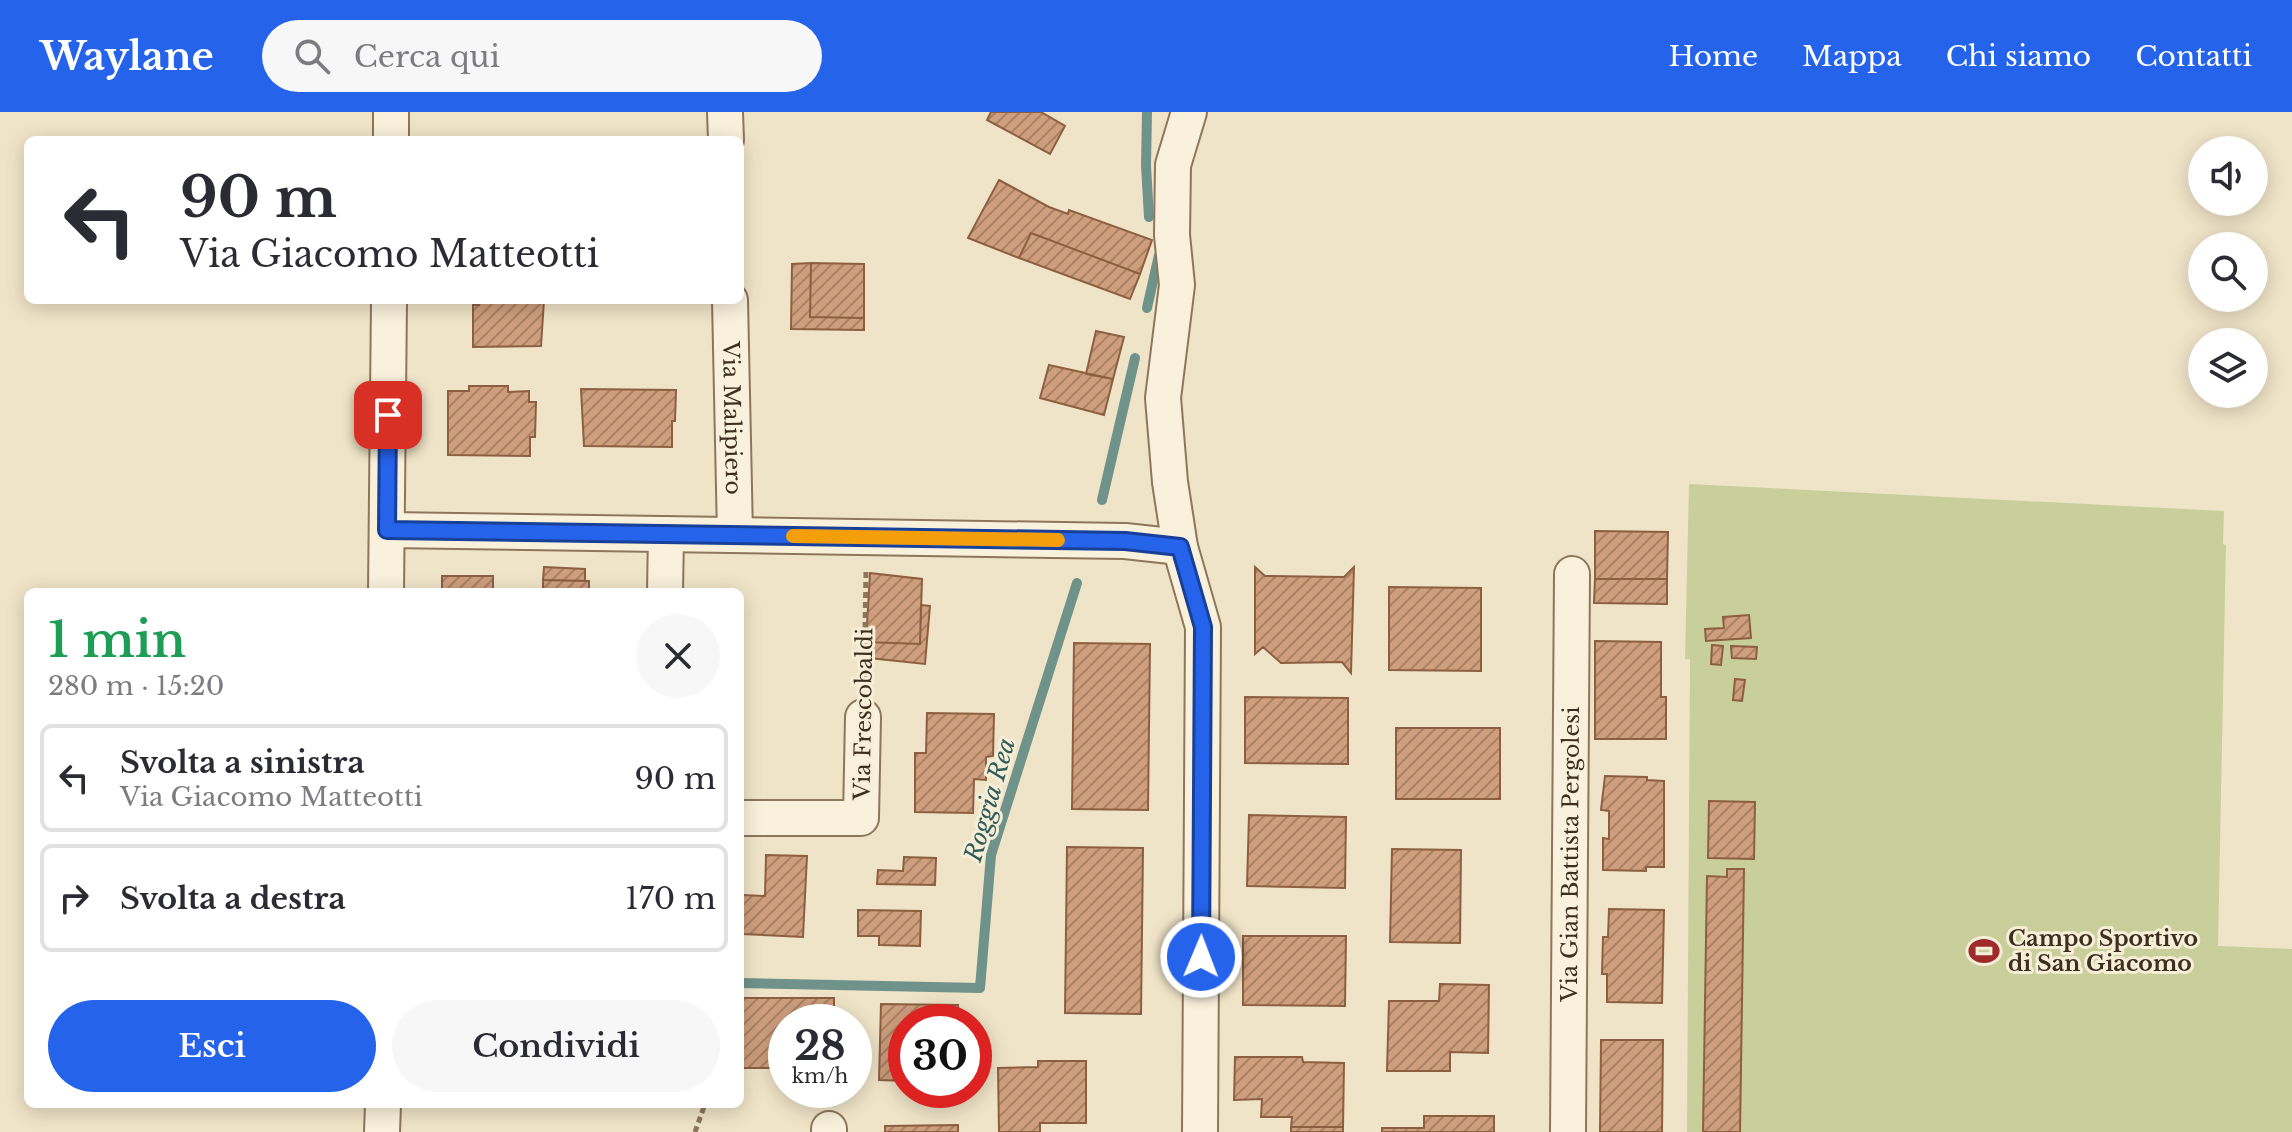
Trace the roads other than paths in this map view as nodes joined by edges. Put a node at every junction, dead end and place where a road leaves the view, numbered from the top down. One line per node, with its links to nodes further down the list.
1 (391, 112): 4 (street)
2 (725, 112): 5 (street)
3 (1189, 112): 11 (street)
4 (391, 136)
5 (726, 136)
6 (389, 304): 8 (street)
7 (730, 304): 10 (street, Via Malipiero)
8 (387, 530): 9 (street); 13 (street)
9 (666, 534): 10 (street); 14 (street)
10 (735, 535): 11 (street)
11 (1180, 547): 19 (street)
12 (1572, 574): 20 (street, Via Gian Battista Pergolesi)
13 (386, 588)
14 (665, 588)
15 (863, 717): 16 (street, Via Frescobaldi)
16 (744, 818)
17 (383, 1108): 18 (street)
18 (382, 1132)
19 (1200, 1132)
20 (1568, 1132)

